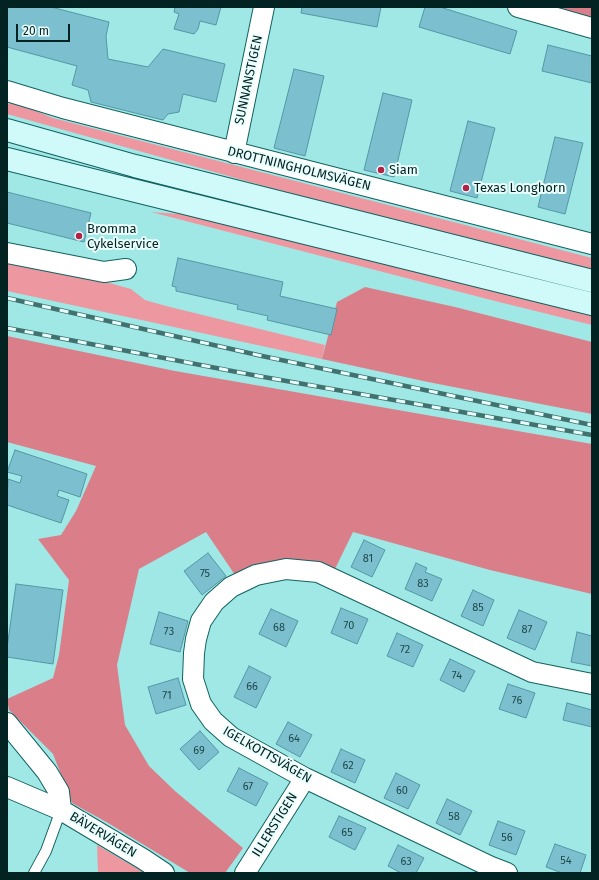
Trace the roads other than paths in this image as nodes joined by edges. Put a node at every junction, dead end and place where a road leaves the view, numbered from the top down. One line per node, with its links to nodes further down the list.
1 (264, 7): 6 (street, SUNNANSTIGEN)
2 (518, 7): 3 (street)
3 (592, 28)
4 (7, 91): 6 (street, DROTTNINGHOLMSVÄGEN)
5 (7, 130): 11 (main road)
6 (234, 153): 8 (street, DROTTNINGHOLMSVÄGEN)
7 (7, 159): 12 (main road)
8 (592, 244)
9 (7, 253): 10 (street)
10 (126, 269)
11 (592, 281)
12 (592, 304)
13 (592, 684): 15 (street, IGELKOTTSVÄGEN)
14 (7, 722): 17 (street, BÄVERVÄGEN)
15 (305, 778): 20 (street, ILLERSTIGEN); 21 (street, IGELKOTTSVÄGEN)
16 (7, 787): 17 (street, BÄVERVÄGEN)
17 (61, 810): 18 (lane, BÄVERVÄGEN); 19 (street, BÄVERVÄGEN)
18 (34, 873)
19 (164, 873)
20 (245, 873)
21 (507, 873)

